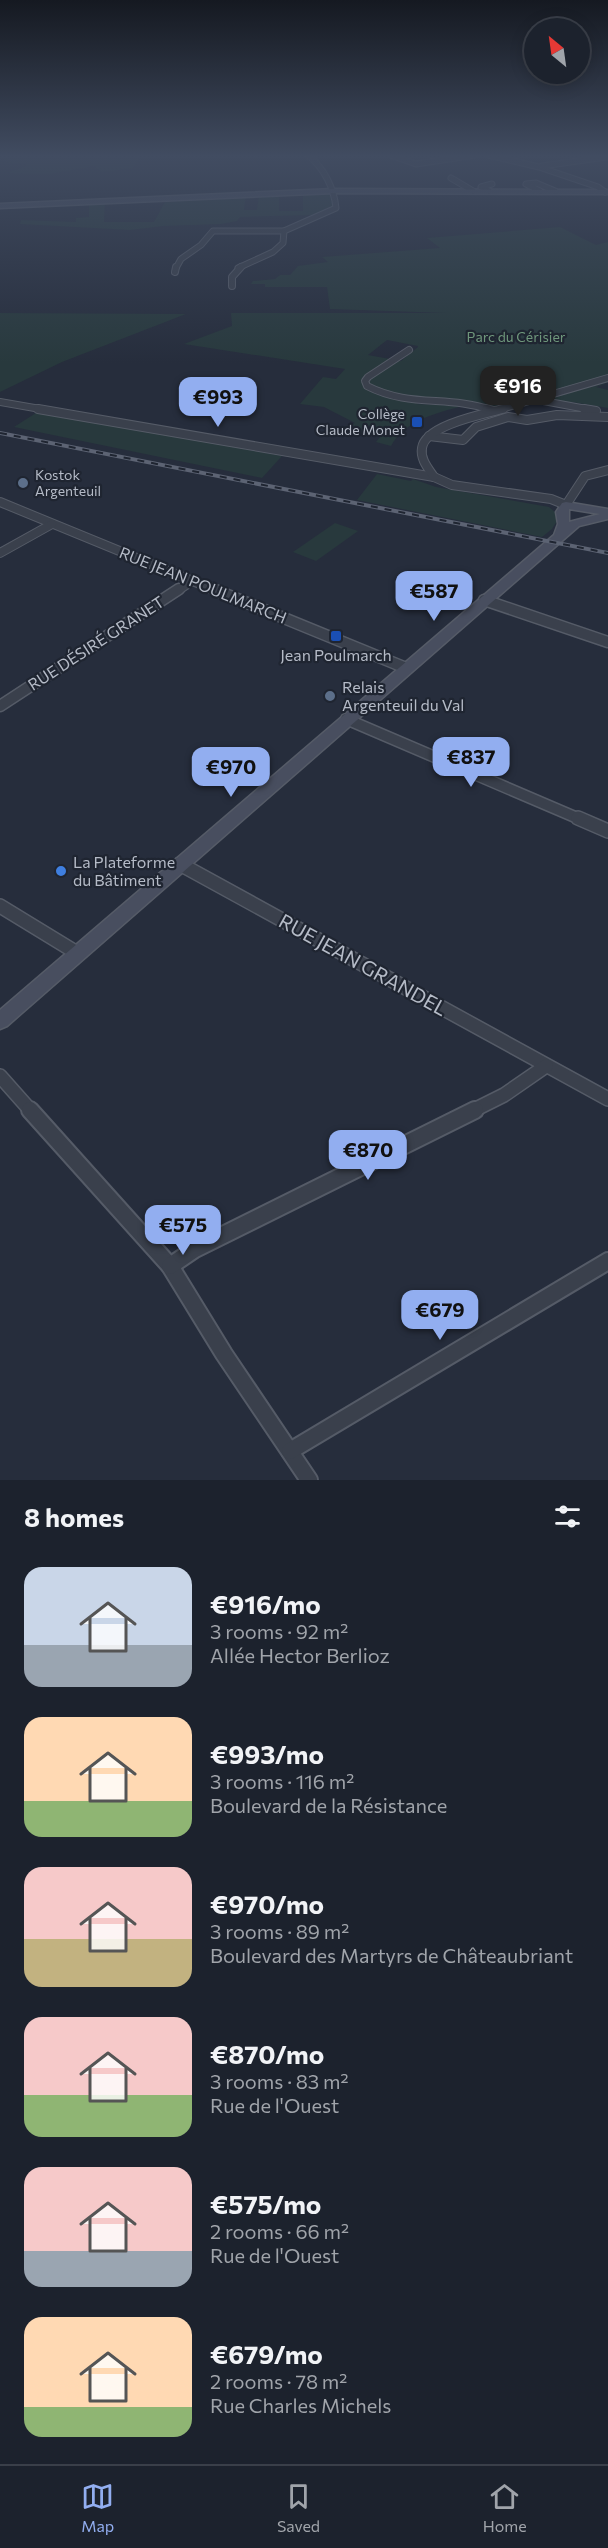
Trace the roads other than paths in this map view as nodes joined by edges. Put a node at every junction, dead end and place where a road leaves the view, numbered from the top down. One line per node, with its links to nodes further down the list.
1 (300, 224): 2 (street)
2 (284, 231): 3 (street); 4 (street)
3 (175, 272)
4 (232, 286)
5 (409, 350): 11 (street)
6 (608, 378): 7 (street)
7 (593, 382): 8 (street); 9 (street)
8 (608, 387)
9 (535, 399): 11 (street); 12 (street)
10 (0, 402): 15 (street)
11 (494, 411): 13 (street)
12 (608, 415): 13 (street)
13 (429, 436): 15 (street)
14 (608, 470): 17 (street)
15 (434, 477): 17 (street)
16 (0, 502): 21 (street, RUE JEAN POULMARCH)
17 (566, 504): 18 (main road); 22 (main road)
18 (581, 507): 19 (main road); 20 (main road)
19 (608, 514): 20 (main road)
20 (575, 523): 22 (main road)
21 (52, 524): 23 (street); 24 (street, RUE JEAN POULMARCH)
22 (559, 537): 25 (main road)
23 (0, 553)
24 (192, 581): 27 (street, RUE JEAN POULMARCH); 28 (street, RUE DÉSIRÉ GRANET)
25 (484, 600): 26 (street); 27 (main road)
26 (608, 642)
27 (406, 669): 29 (main road)
28 (0, 706)
29 (346, 719): 30 (street); 31 (main road)
30 (608, 831)
31 (180, 864): 33 (main road); 35 (street, RUE JEAN GRANDEL)
32 (0, 906): 33 (street)
33 (77, 953): 34 (main road)
34 (0, 1021)
35 (546, 1066): 37 (street, RUE JEAN GRANDEL); 39 (street)
36 (0, 1076): 39 (street)
37 (608, 1099)
38 (608, 1261): 40 (street)
39 (170, 1266): 40 (street)
40 (290, 1451): 41 (street)
41 (309, 1480)

